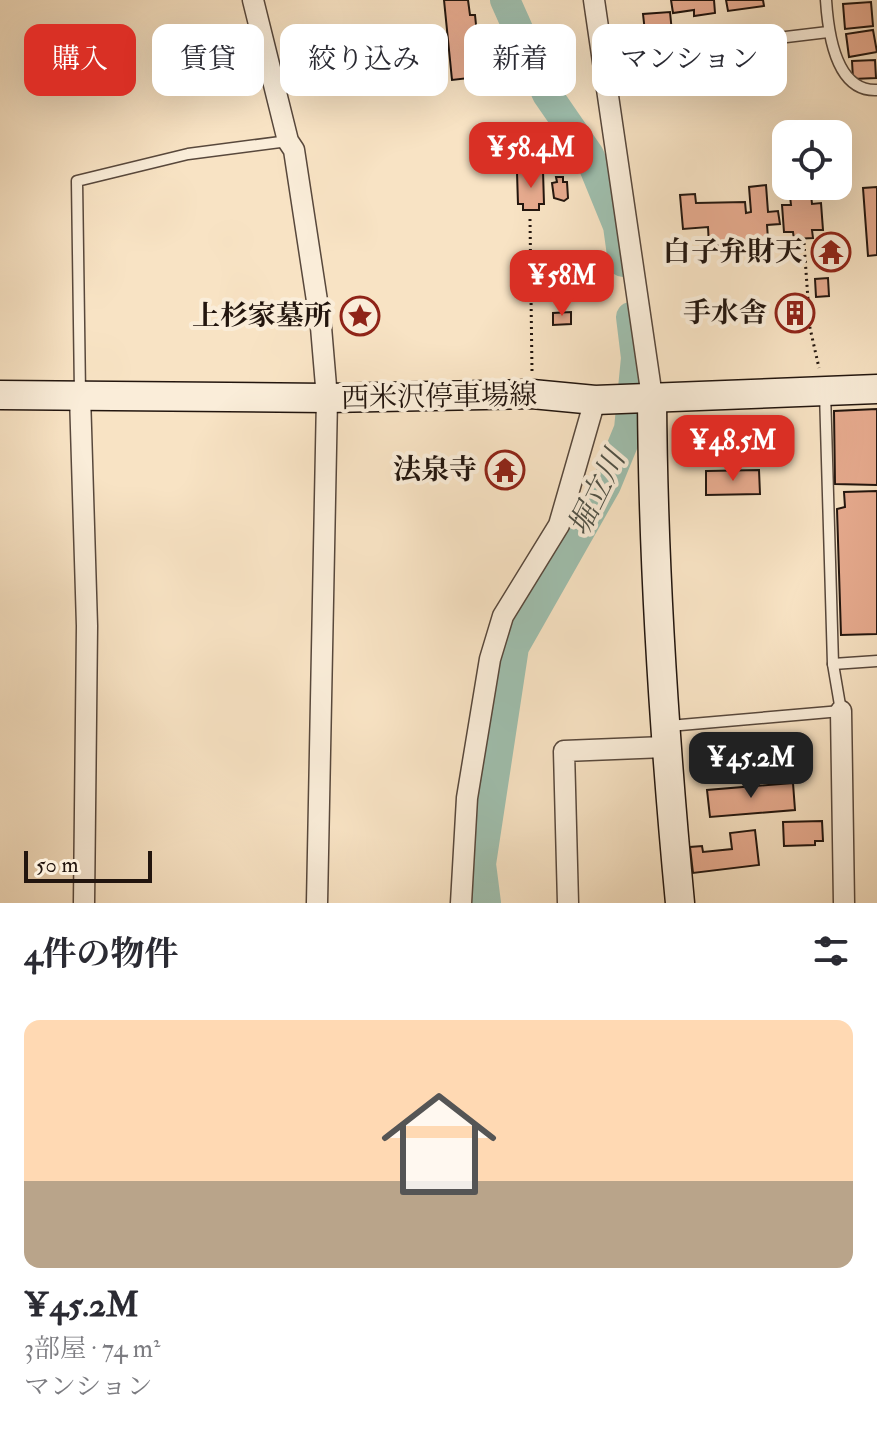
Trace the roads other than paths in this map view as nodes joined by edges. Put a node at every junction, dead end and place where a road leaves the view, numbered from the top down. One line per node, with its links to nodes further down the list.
1 (253, 0): 9 (street)
2 (594, 0): 4 (street)
3 (826, 0): 5 (lane)
4 (597, 24)
5 (828, 32): 6 (lane); 7 (lane)
6 (787, 37)
7 (877, 90)
8 (607, 96): 14 (street)
9 (288, 141): 13 (lane); 15 (street)
10 (877, 389): 11 (main road, 西米沢停車場線)
11 (825, 392): 14 (main road, 西米沢停車場線); 18 (lane)
12 (0, 395): 13 (main road, 西米沢停車場線)
13 (80, 395): 15 (main road, 西米沢停車場線); 21 (street)
14 (649, 397): 16 (main road, 西米沢停車場線); 20 (main road)
15 (327, 398): 16 (main road, 西米沢停車場線); 22 (street)
16 (595, 400): 23 (street)
17 (877, 661): 18 (lane)
18 (833, 664): 19 (lane)
19 (841, 711): 20 (lane); 26 (street)
20 (664, 737): 24 (street); 25 (main road)
21 (84, 903)
22 (317, 903)
23 (461, 903)
24 (568, 903)
25 (680, 903)
26 (844, 903)

